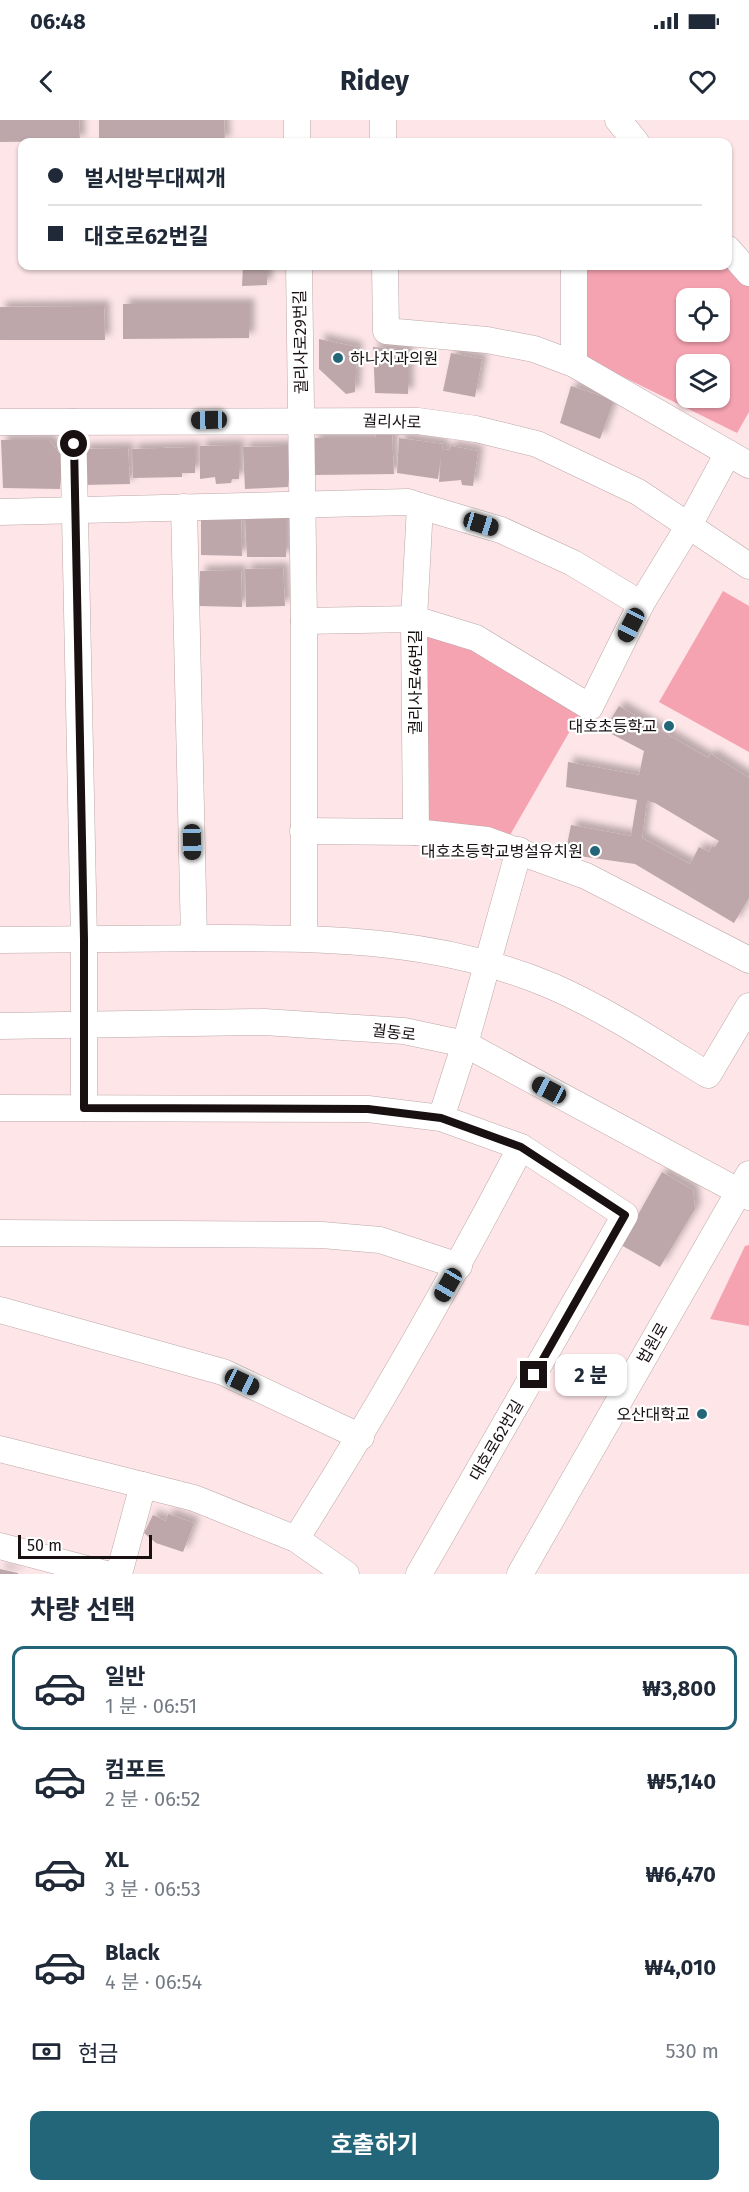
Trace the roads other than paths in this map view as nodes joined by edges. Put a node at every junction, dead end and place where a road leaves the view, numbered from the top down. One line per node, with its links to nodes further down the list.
1 (297, 120): 4 (street)
2 (382, 120): 5 (street)
3 (618, 120): 6 (street)
4 (297, 138)
5 (383, 138)
6 (633, 138)
7 (732, 254): 11 (street)
8 (299, 270): 13 (street, 궐리사로29번길)
9 (385, 270): 12 (street)
10 (574, 270): 12 (street)
11 (749, 273)
12 (574, 364): 16 (street)
13 (300, 419): 15 (street, 궐리사로); 17 (street, 궐리사로29번길); 22 (street, 궐리사로)
14 (0, 422): 15 (street, 궐리사로)
15 (73, 422): 20 (street)
16 (739, 459): 22 (street)
17 (300, 504): 18 (street); 19 (street); 26 (street, 궐리사로29번길)
18 (420, 506): 24 (street); 25 (street, 궐리사로46번길)
19 (184, 507): 20 (street); 30 (street)
20 (76, 510): 21 (street); 32 (street)
21 (0, 512)
22 (688, 527): 23 (street, 궐리사로); 24 (street)
23 (749, 566)
24 (641, 604): 25 (street)
25 (414, 619): 26 (street); 28 (street, 궐리사로46번길)
26 (304, 621): 27 (street, 궐리사로29번길)
27 (303, 831): 28 (street); 31 (street, 궐리사로29번길)
28 (416, 832): 29 (street)
29 (519, 850): 34 (street); 35 (street)
30 (194, 938): 31 (street); 32 (street)
31 (304, 938): 35 (street)
32 (84, 939): 33 (street); 37 (street)
33 (0, 940)
34 (749, 960)
35 (486, 964): 36 (street); 39 (street)
36 (749, 1005)
37 (85, 1025): 38 (street, 궐동로); 39 (street, 궐동로); 41 (street)
38 (0, 1026)
39 (465, 1044): 42 (street); 44 (street, 궐동로)
40 (0, 1108): 41 (street, 대호로62번길)
41 (84, 1108): 42 (street, 대호로62번길)
42 (441, 1118): 43 (street, 대호로62번길)
43 (521, 1147): 46 (street); 56 (street, 대호로62번길)
44 (746, 1187): 57 (street, 법원로)
45 (0, 1233): 46 (street)
46 (459, 1266): 48 (street)
47 (0, 1311): 48 (street)
48 (361, 1437): 51 (street)
49 (0, 1449): 50 (street)
50 (143, 1485): 51 (street); 54 (street)
51 (296, 1539): 55 (street)
52 (0, 1546): 53 (street)
53 (106, 1574)
54 (119, 1574)
55 (346, 1574)
56 (419, 1574)
57 (520, 1574)

